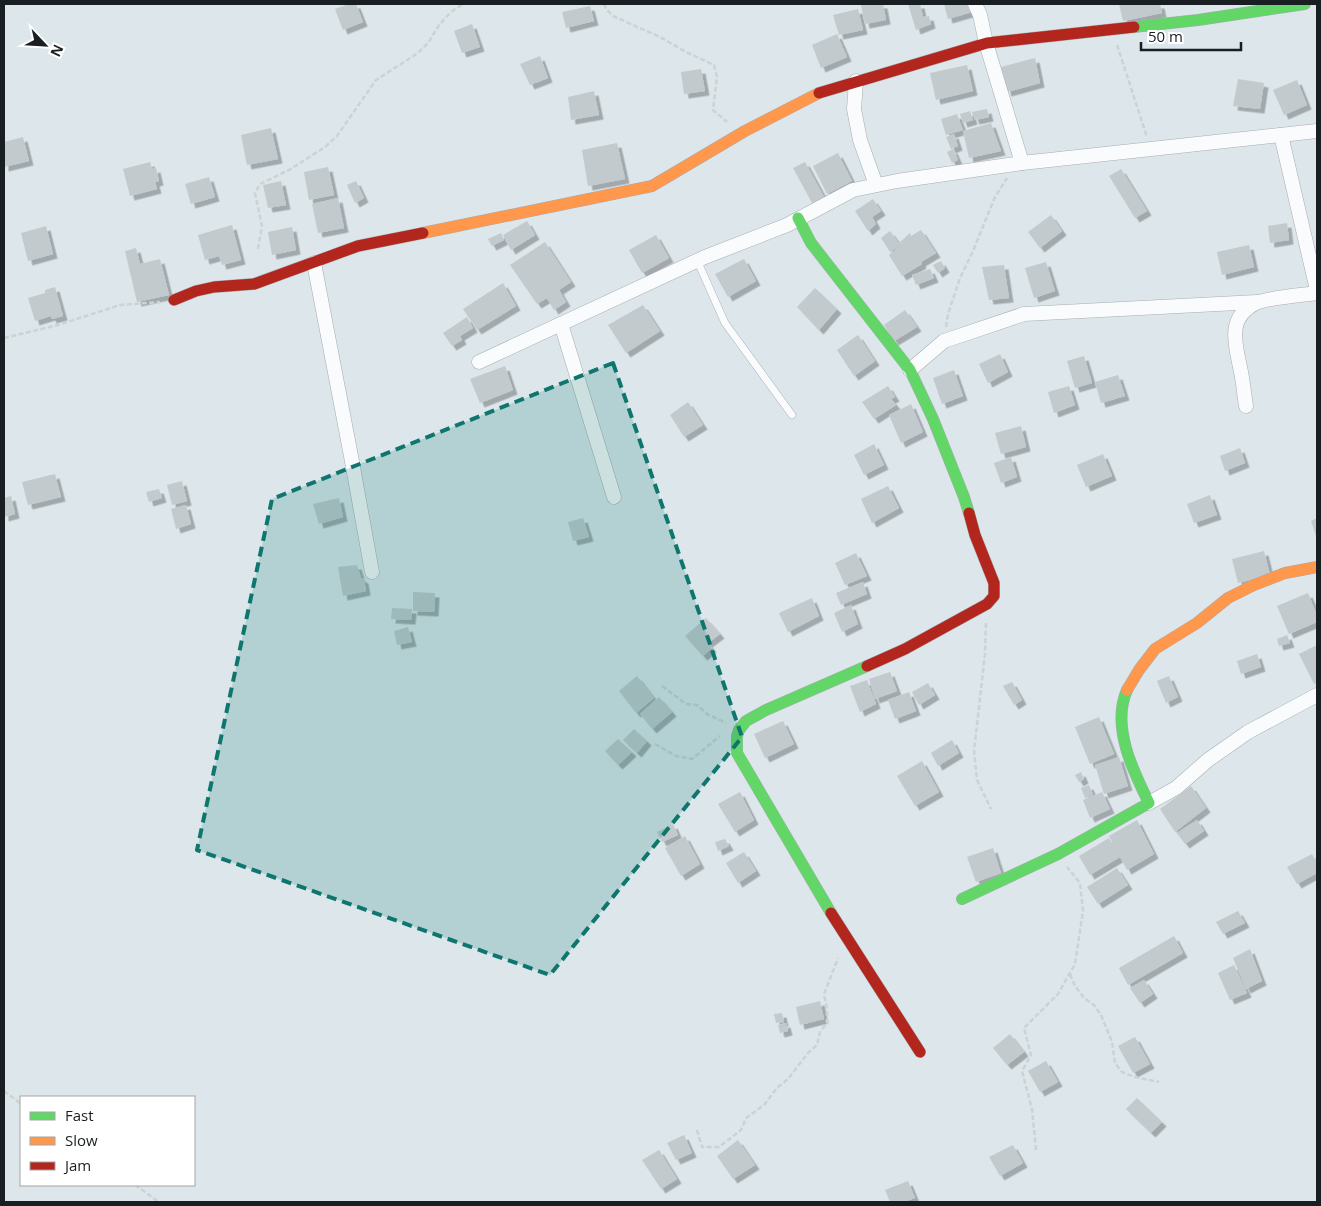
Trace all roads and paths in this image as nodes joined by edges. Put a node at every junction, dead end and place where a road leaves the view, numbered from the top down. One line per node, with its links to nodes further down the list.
1 (463, 4): 15 (path)
2 (604, 4): 9 (path)
3 (975, 4): 6 (street)
4 (1305, 4): 5 (street)
5 (1112, 30): 6 (street); 11 (path)
6 (987, 43): 7 (street); 12 (street)
7 (856, 81): 9 (street); 13 (street)
8 (1317, 130): 10 (street)
9 (745, 132): 17 (street)
10 (1280, 135): 11 (street); 18 (street)
11 (1151, 149): 12 (street)
12 (1018, 164): 13 (street); 23 (path)
13 (876, 185): 14 (street)
14 (798, 218): 16 (street); 25 (street)
15 (258, 249)
16 (697, 260): 21 (street); 27 (lane)
17 (314, 262): 19 (street); 30 (street)
18 (1317, 292): 20 (street)
19 (174, 300): 22 (path)
20 (1257, 302): 23 (street); 26 (street)
21 (561, 324): 24 (street); 28 (street)
22 (4, 338)
23 (944, 341): 25 (street)
24 (479, 362)
25 (910, 370): 31 (street)
26 (1246, 406)
27 (792, 415)
28 (614, 497)
29 (1317, 567): 36 (street)
30 (372, 572)
31 (987, 604): 34 (street); 37 (path)
32 (662, 686): 34 (path)
33 (1317, 695): 36 (street)
34 (739, 728): 35 (path); 40 (street)
35 (655, 744)
36 (1149, 803): 38 (street)
37 (991, 809)
38 (1058, 854): 39 (street); 41 (path)
39 (962, 899)
40 (849, 943): 42 (street); 46 (path)
41 (1070, 974): 43 (path); 47 (path)
42 (920, 1052)
43 (1159, 1082)
44 (4, 1091): 45 (path)
45 (20, 1103)
46 (697, 1130)
47 (1036, 1150)
48 (136, 1186): 49 (path)
49 (159, 1202)

